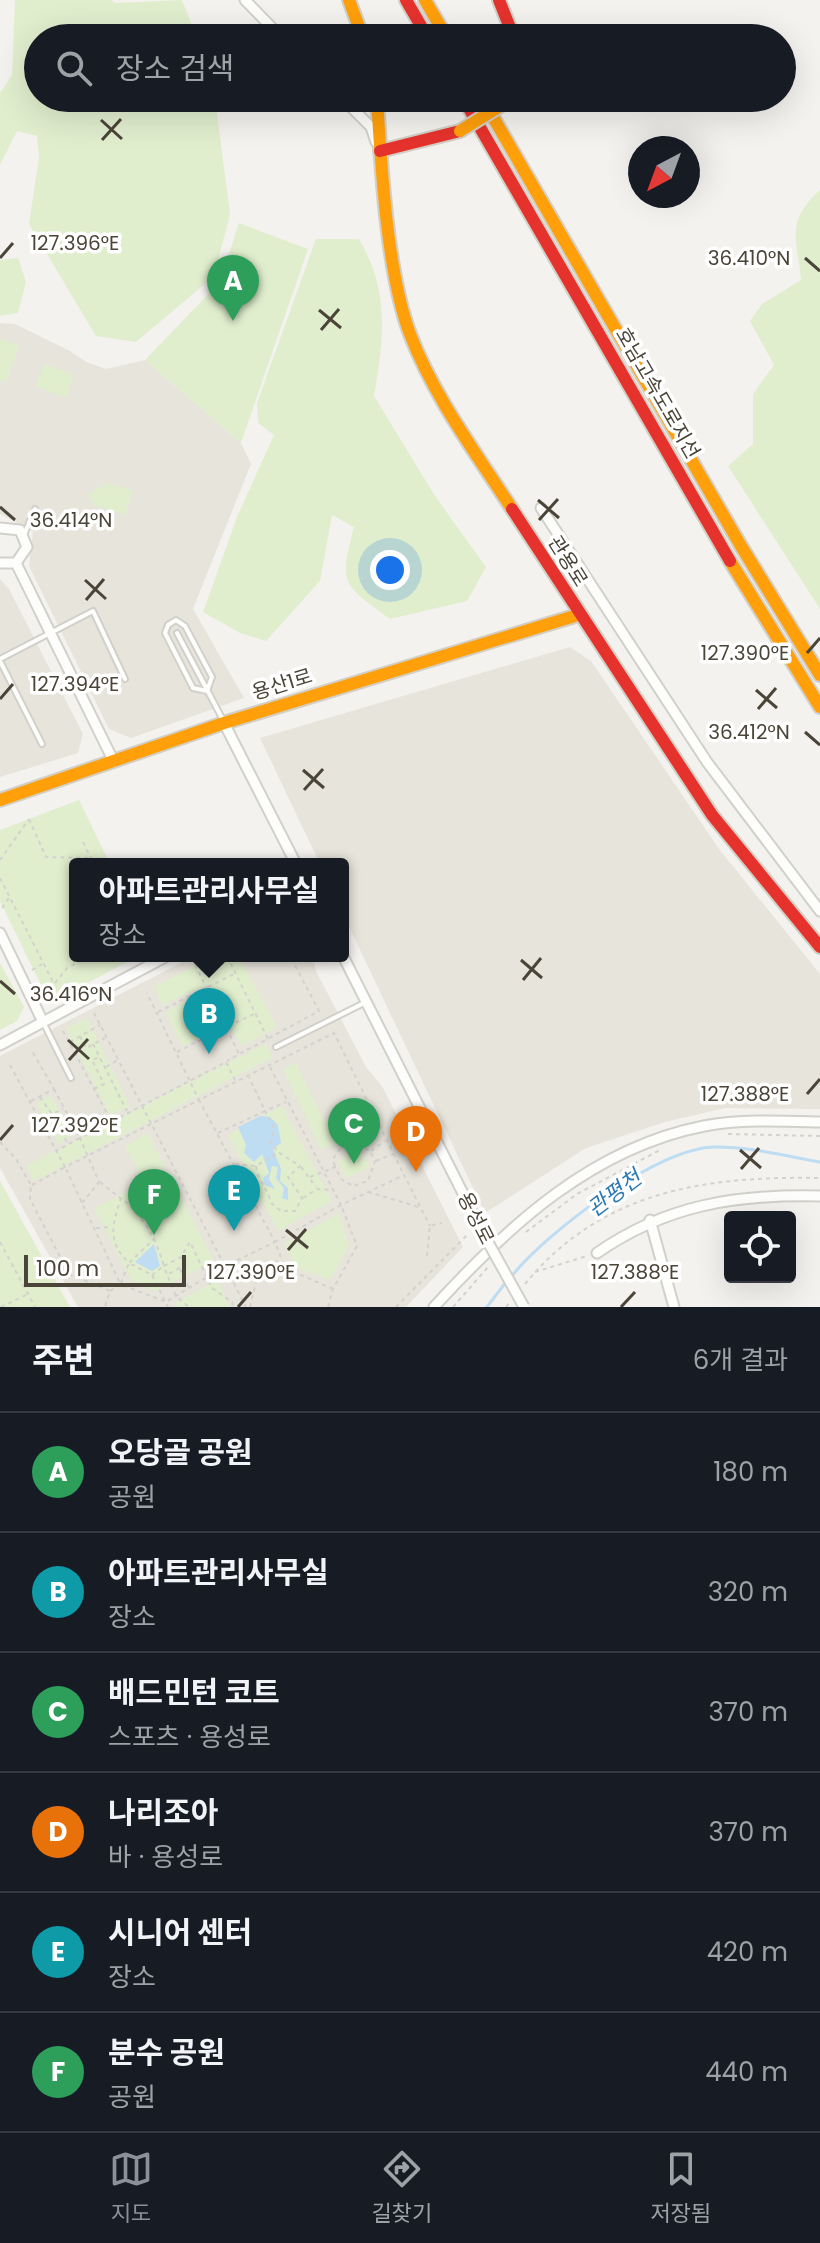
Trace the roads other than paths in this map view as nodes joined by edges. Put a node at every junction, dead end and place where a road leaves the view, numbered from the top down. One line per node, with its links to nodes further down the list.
1 (245, 0): 6 (street)
2 (349, 0): 7 (main road)
3 (406, 0): 8 (main road)
4 (425, 0): 9 (main road)
5 (499, 0): 10 (main road)
6 (268, 24)
7 (358, 24)
8 (420, 24)
9 (439, 24)
10 (508, 24)
11 (356, 112): 16 (street)
12 (378, 112): 16 (main road, 관용로)
13 (471, 112): 30 (main road, 호남고속도로지선)
14 (490, 112): 27 (main road, 호남고속도로지선)
15 (491, 112): 16 (main road, bridge)
16 (380, 151): 23 (main road, 관용로)
17 (541, 508): 36 (street)
18 (35, 509): 20 (lane)
19 (0, 528): 20 (street)
20 (24, 535): 22 (street)
21 (0, 563): 22 (street)
22 (16, 563): 24 (street)
23 (578, 615): 31 (main road, 용산1로); 38 (main road, 관용로)
24 (50, 633): 26 (lane); 28 (lane); 33 (street)
25 (177, 633): 29 (lane)
26 (0, 660): 32 (lane)
27 (820, 675)
28 (125, 679)
29 (207, 691): 29 (lane); 31 (lane)
30 (820, 707)
31 (224, 723): 33 (main road, 용산1로); 35 (street)
32 (42, 744)
33 (113, 760): 34 (main road, 용산1로)
34 (0, 800)
35 (293, 858)
36 (820, 911)
37 (0, 933): 42 (street)
38 (820, 947)
39 (156, 962): 42 (street)
40 (346, 962): 41 (street, 용성로)
41 (366, 1002): 44 (lane); 51 (street, 용성로, bridge)
42 (43, 1022): 43 (street); 45 (lane)
43 (0, 1045)
44 (276, 1047)
45 (71, 1078)
46 (820, 1122): 50 (street)
47 (820, 1196): 48 (street)
48 (650, 1220): 49 (street); 52 (street)
49 (597, 1253)
50 (434, 1307)
51 (524, 1307)
52 (674, 1307)

